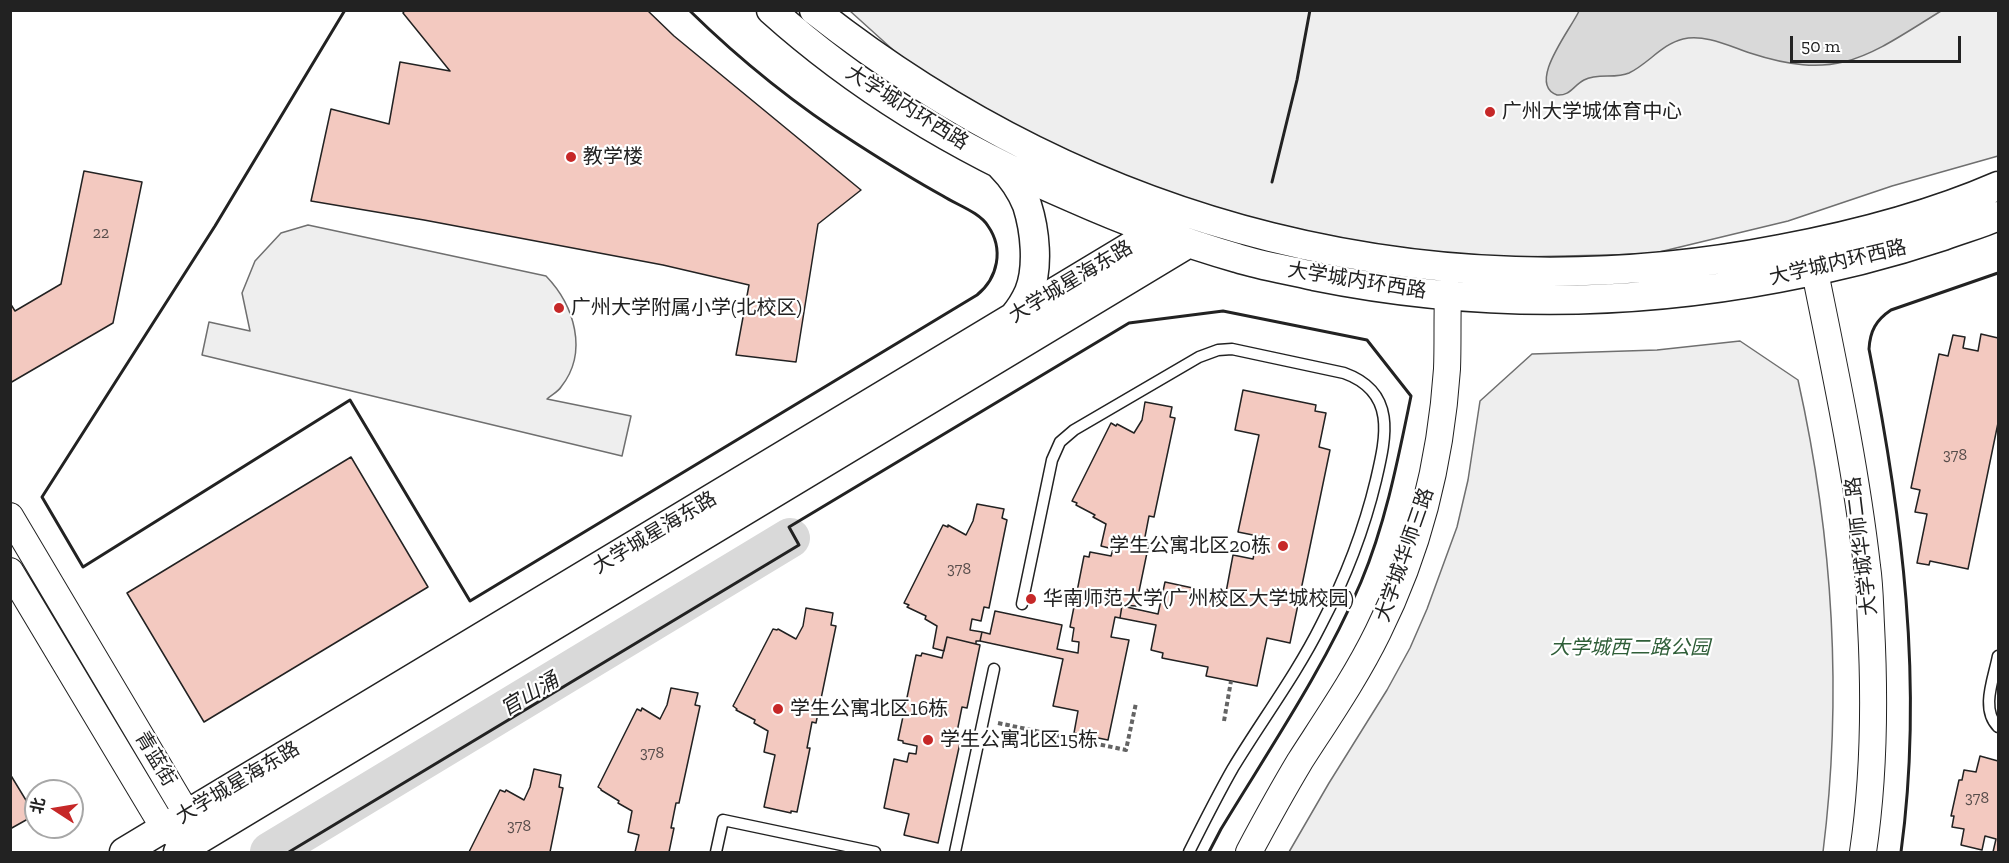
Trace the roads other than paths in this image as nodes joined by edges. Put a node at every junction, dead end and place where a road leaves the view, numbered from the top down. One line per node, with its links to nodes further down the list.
1 (771, 10): 3 (main road, 大学城内环西路)
2 (814, 10): 5 (main road, 大学城内环西路)
3 (1000, 164): 7 (main road, 大学城内环西路); 12 (main road)
4 (1998, 186): 9 (main road, 大学城内环西路)
5 (1186, 213): 7 (main road, 大学城星海东路); 9 (main road, 大学城内环西路)
6 (1998, 216): 10 (main road, 大学城内环西路)
7 (1156, 231): 8 (main road, 大学城内环西路); 12 (main road, 大学城星海东路)
8 (1189, 243): 11 (main road, 大学城内环西路); 19 (main road, 大学城星海东路)
9 (1809, 244): 10 (street, 大学城华师二路)
10 (1815, 272): 11 (main road, 大学城内环西路); 26 (street, 大学城华师二路)
11 (1448, 296): 25 (street, 大学城华师三路)
12 (1014, 317): 19 (main road, 大学城星海东路)
13 (10, 516): 19 (street, 青蓝街)
14 (10, 571): 19 (street, 青蓝街)
15 (1022, 604): 24 (lane)
16 (1998, 656): 18 (lane)
17 (994, 669): 23 (lane)
18 (1998, 727)
19 (183, 838): 20 (main road, 大学城星海东路)
20 (124, 852)
21 (716, 852): 22 (lane)
22 (873, 852)
23 (955, 852)
24 (1188, 852)
25 (1249, 852)
26 (1863, 852)

